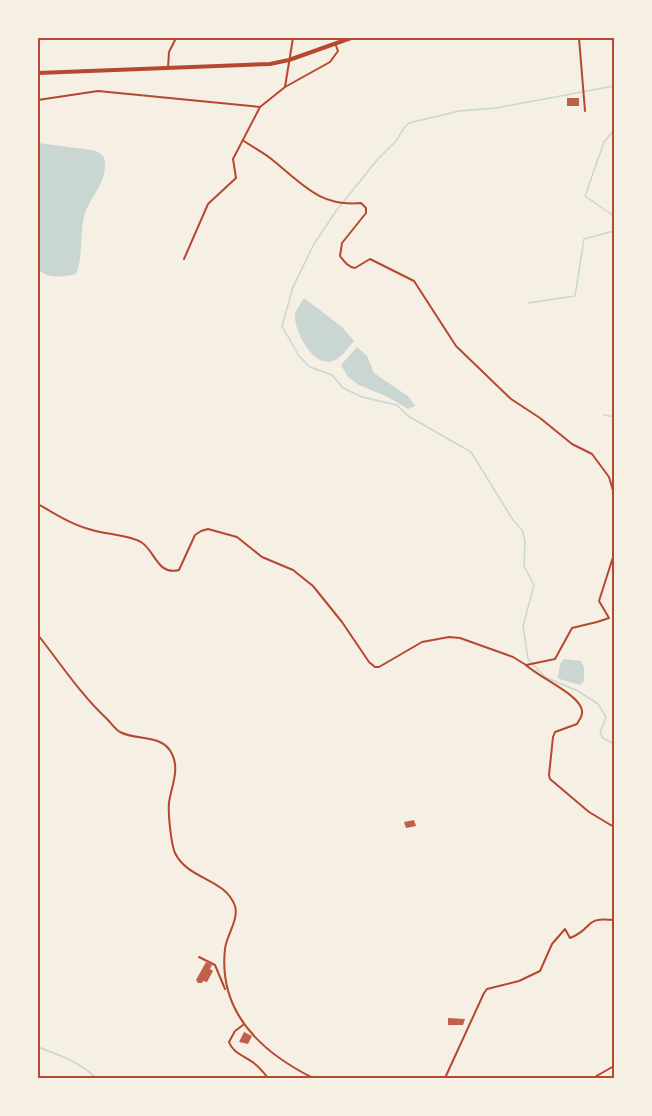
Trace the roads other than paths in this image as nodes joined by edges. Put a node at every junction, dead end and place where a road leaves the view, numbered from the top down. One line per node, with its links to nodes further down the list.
1 (176, 38): 7 (street)
2 (293, 38): 6 (street)
3 (351, 38): 5 (main road)
4 (579, 38): 12 (street)
5 (335, 43): 6 (main road); 9 (street)
6 (289, 60): 7 (main road); 9 (street)
7 (168, 68): 8 (main road)
8 (38, 74)
9 (285, 87): 11 (street)
10 (38, 100): 11 (street)
11 (260, 107): 13 (street)
12 (585, 111)
13 (244, 141): 14 (street); 15 (street)
14 (184, 259)
15 (615, 494)
16 (38, 504): 19 (street)
17 (614, 557): 19 (street)
18 (38, 635): 23 (street)
19 (526, 665): 20 (street)
20 (615, 827)
21 (615, 920): 29 (street)
22 (199, 957): 23 (street)
23 (228, 997): 24 (street)
24 (243, 1025): 26 (street); 27 (street)
25 (615, 1066): 30 (street)
26 (268, 1078)
27 (313, 1078)
28 (416, 1078): 29 (street)
29 (445, 1078)
30 (593, 1078)

